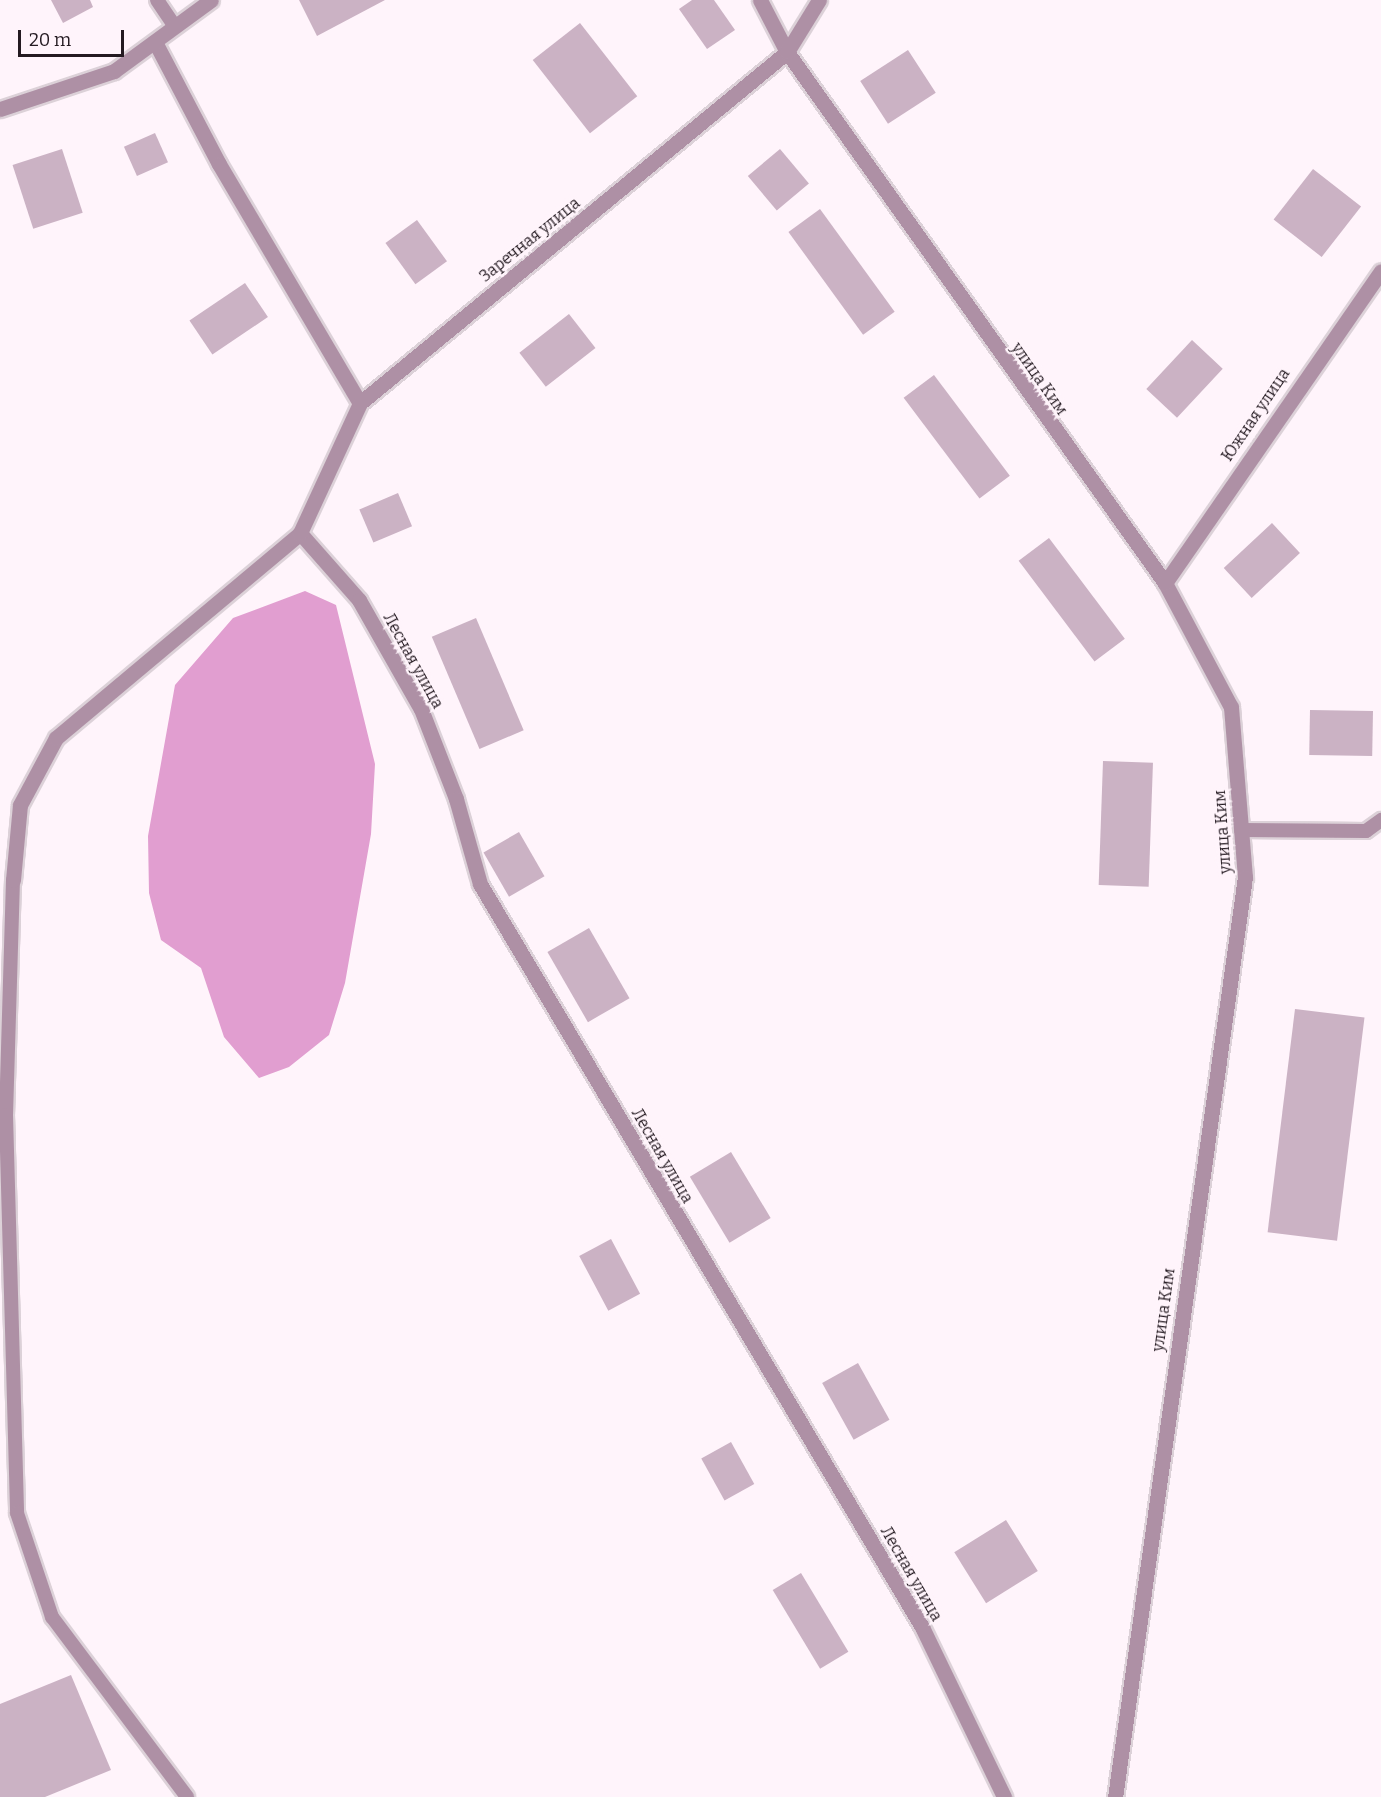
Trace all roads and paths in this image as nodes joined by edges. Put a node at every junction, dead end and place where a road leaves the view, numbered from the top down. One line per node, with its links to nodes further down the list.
1 (157, 0): 5 (lane)
2 (211, 0): 5 (street)
3 (760, 0): 7 (street, улица Ким)
4 (819, 0): 7 (street, Заречная улица)
5 (175, 27): 6 (street)
6 (155, 42): 8 (street); 10 (street)
7 (788, 52): 10 (street, Заречная улица); 12 (street, улица Ким)
8 (0, 109)
9 (1381, 271): 12 (street, Южная улица)
10 (360, 403): 11 (street, Заречная улица)
11 (300, 533): 15 (street); 17 (street, Лесная улица)
12 (1165, 583): 14 (street, улица Ким)
13 (1381, 820): 14 (lane)
14 (1241, 830): 18 (street, улица Ким)
15 (13, 880): 16 (lane)
16 (187, 1797)
17 (1004, 1797)
18 (1115, 1797)

